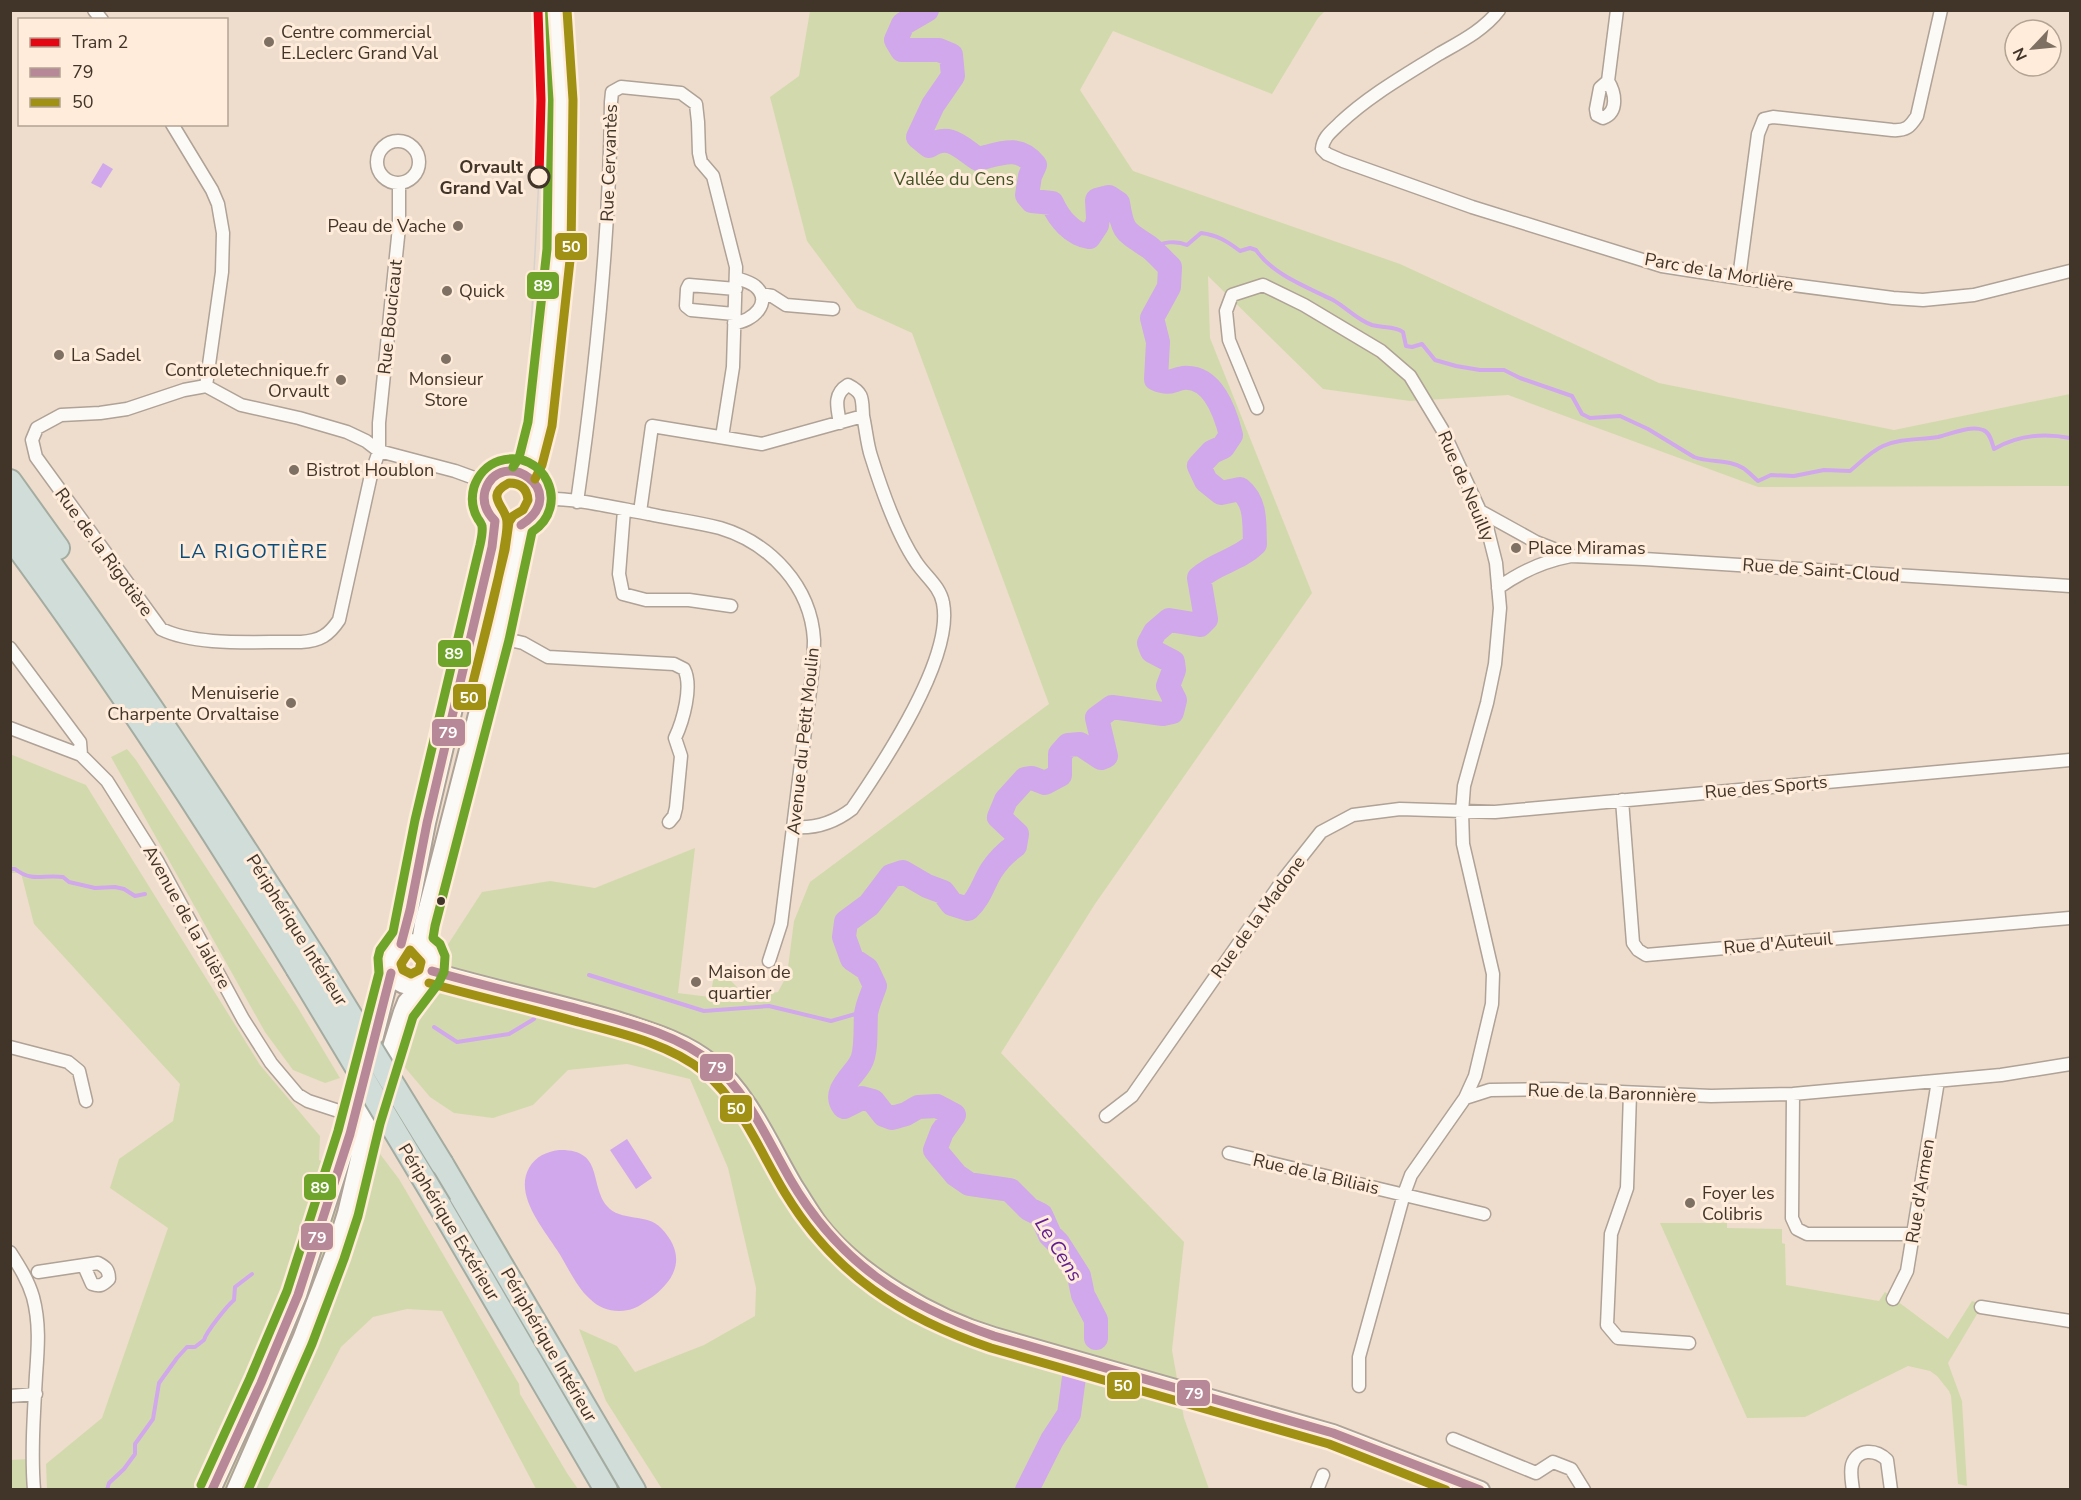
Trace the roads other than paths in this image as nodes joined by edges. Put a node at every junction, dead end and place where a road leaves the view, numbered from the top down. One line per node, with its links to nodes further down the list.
1 (555, 10): 20 (main road)
2 (1499, 10): 9 (street, Parc de la Morlière)
3 (1617, 10): 5 (street)
4 (1941, 10): 9 (street)
5 (1608, 81)
6 (173, 126): 14 (street)
7 (399, 183): 19 (street, Rue Boucicaut)
8 (2070, 271): 9 (street, Parc de la Morlière)
9 (1739, 278)
10 (736, 284): 11 (street); 13 (street, Rue Cervantès); 13 (street); 24 (street, Rue Cervantès)
11 (761, 294): 12 (street); 13 (street)
12 (833, 309)
13 (734, 319): 18 (street, Rue Cervantès)
14 (206, 386): 19 (street); 19 (street, Rue de la Rigotière)
15 (1257, 408): 27 (street, Rue de Neuilly)
16 (863, 416): 17 (street); 17 (street); 47 (street)
17 (840, 423): 18 (street)
18 (722, 437): 28 (street)
19 (379, 451): 22 (street)
20 (524, 473): 22 (main road); 23 (main road)
21 (10, 481): 40 (highway)
22 (487, 486): 29 (main road)
23 (540, 499): 24 (street, Avenue du Petit Moulin); 30 (main road)
24 (578, 502): 26 (street, Avenue du Petit Moulin)
25 (10, 509): 40 (highway, Périphérique Intérieur)
26 (624, 510): 28 (street, Avenue du Petit Moulin); 37 (street)
27 (1480, 510): 32 (street, Rue de Saint-Cloud); 35 (street, Rue de Neuilly)
28 (640, 512): 47 (street, Avenue du Petit Moulin)
29 (495, 521): 30 (main road); 49 (main road)
30 (521, 525): 38 (main road)
31 (10, 537): 36 (highway, Périphérique Extérieur)
32 (1572, 556): 34 (street, Rue de Saint-Cloud); 35 (street, Rue de Saint-Cloud)
33 (10, 557): 36 (highway)
34 (2070, 586)
35 (1498, 588): 45 (street, Rue de Neuilly)
36 (51, 592): 82 (highway, Périphérique Extérieur, bridge)
37 (731, 606)
38 (498, 637): 46 (street); 50 (main road)
39 (10, 648): 42 (street)
40 (113, 651): 83 (highway, Périphérique Intérieur, bridge)
41 (10, 728): 42 (street, Avenue de la Jalière)
42 (81, 755): 62 (street, Avenue de la Jalière)
43 (2070, 760): 44 (street, Rue des Sports)
44 (1622, 800): 45 (street, Rue des Sports); 48 (street, Rue d'Auteuil)
45 (1462, 812): 59 (street, Rue de Neuilly); 61 (street, Rue de la Madone)
46 (669, 822)
47 (793, 828): 51 (street, Avenue du Petit Moulin)
48 (2070, 918)
49 (401, 944): 50 (main road); 52 (main road)
50 (420, 944): 53 (main road)
51 (769, 961)
52 (391, 973): 53 (main road); 62 (main road)
53 (427, 977): 62 (main road); 85 (main road)
54 (10, 1047): 60 (street)
55 (2070, 1064): 56 (street, Rue de la Baronnière)
56 (1938, 1081): 58 (street, Rue de la Baronnière); 66 (street, Rue d'Armen)
57 (1630, 1093): 58 (street, Rue de la Baronnière); 59 (street, Rue de la Baronnière); 73 (street)
58 (1793, 1094): 66 (street)
59 (1465, 1098): 64 (street)
60 (86, 1101)
61 (1106, 1116)
62 (361, 1118): 80 (main road); 81 (main road)
63 (1229, 1153): 64 (street, Rue de la Biliais)
64 (1404, 1194): 65 (street, Rue de la Biliais); 74 (street)
65 (1484, 1214)
66 (1914, 1234): 70 (street, Rue d'Armen)
67 (10, 1252): 75 (street)
68 (84, 1266): 69 (street)
69 (38, 1272)
70 (1893, 1299)
71 (1981, 1308): 72 (street)
72 (2070, 1321)
73 (1689, 1343)
74 (1359, 1386)
75 (36, 1394): 76 (street); 79 (street)
76 (10, 1396)
77 (1453, 1439): 86 (street)
78 (1323, 1474): 84 (street)
79 (34, 1490)
80 (212, 1490)
81 (235, 1490)
82 (606, 1490)
83 (634, 1490)
84 (1317, 1490)
85 (1480, 1490)
86 (1584, 1490)
87 (1853, 1490): 88 (street)
88 (1891, 1490)

